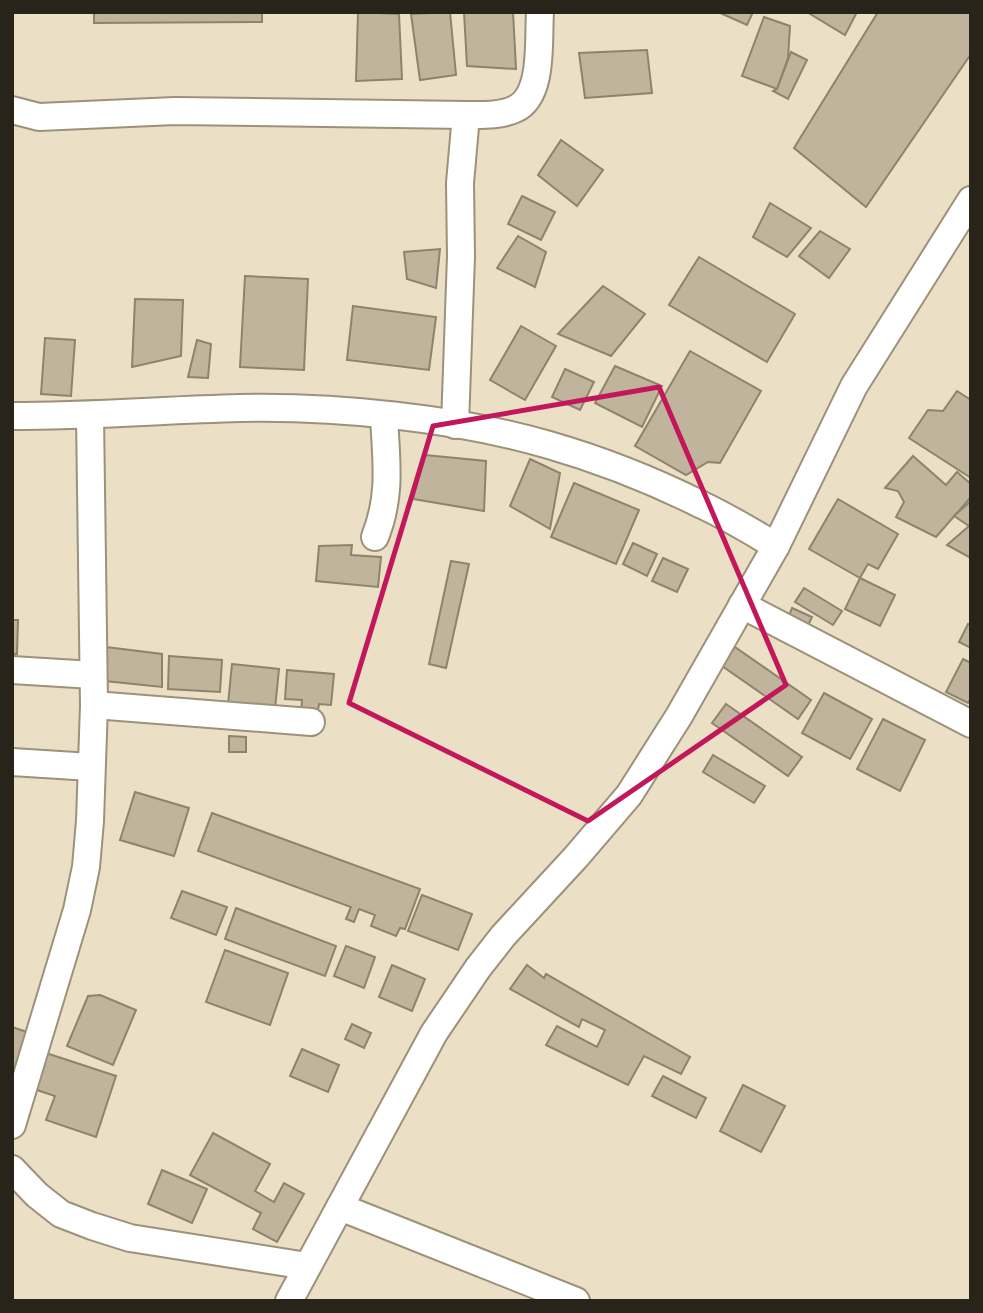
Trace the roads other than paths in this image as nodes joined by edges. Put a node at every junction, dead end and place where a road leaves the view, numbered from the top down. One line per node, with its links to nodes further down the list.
1 (540, 12): 3 (street)
2 (12, 110): 3 (street)
3 (466, 115): 8 (street)
4 (971, 200): 10 (street)
5 (12, 416): 6 (street)
6 (90, 416): 7 (street); 13 (street)
7 (384, 416): 8 (street); 9 (street)
8 (455, 425): 10 (street)
9 (375, 537)
10 (776, 546): 11 (street)
11 (743, 605): 16 (street); 21 (street)
12 (12, 670): 13 (street)
13 (93, 676): 14 (street)
14 (94, 705): 15 (street); 18 (street)
15 (311, 722)
16 (971, 724)
17 (12, 762): 18 (street)
18 (91, 767): 19 (street)
19 (12, 1125)
20 (12, 1169): 22 (street)
21 (340, 1207): 22 (street); 24 (street)
22 (307, 1266): 23 (street)
23 (289, 1301)
24 (576, 1301)

